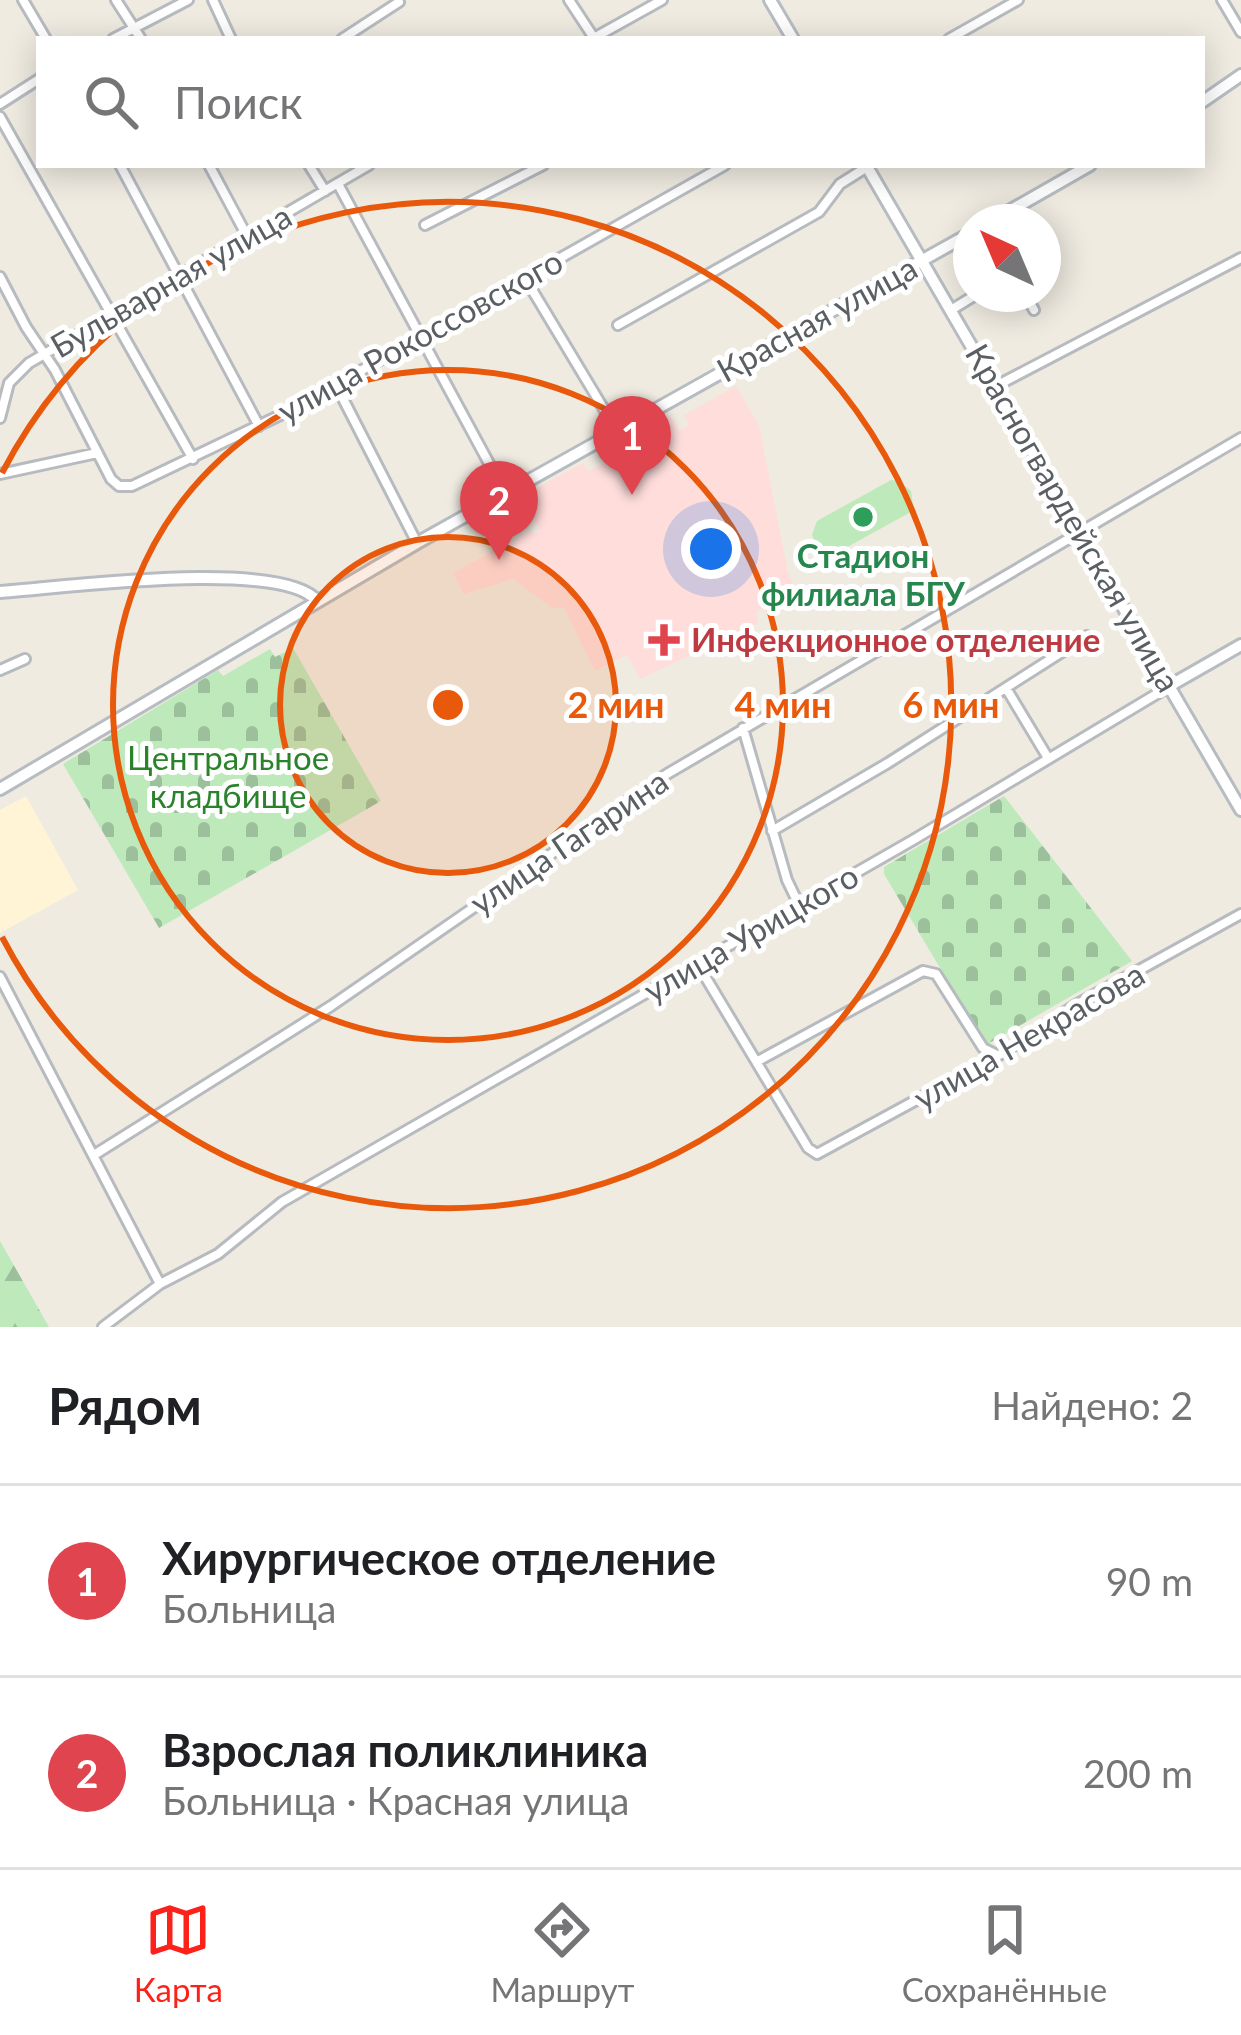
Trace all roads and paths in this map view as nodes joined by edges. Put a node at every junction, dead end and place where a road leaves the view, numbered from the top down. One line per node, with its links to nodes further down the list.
1 (23, 0): 13 (street)
2 (116, 0): 11 (street)
3 (188, 0): 11 (street)
4 (213, 0): 16 (street)
5 (569, 0): 18 (street)
6 (662, 0): 19 (street)
7 (770, 0): 20 (main road)
8 (1018, 0): 21 (street)
9 (1222, 0): 12 (street)
10 (399, 2): 17 (street)
11 (135, 27): 14 (street); 15 (street)
12 (1241, 32)
13 (44, 36)
14 (118, 36)
15 (140, 36)
16 (230, 36)
17 (347, 36)
18 (592, 36)
19 (597, 36)
20 (791, 36)
21 (954, 36)
22 (1241, 75): 24 (main road)
23 (36, 81): 25 (street)
24 (1205, 100)
25 (0, 104)
26 (0, 117): 48 (street)
27 (122, 168): 45 (street)
28 (211, 168): 40 (street)
29 (311, 168): 37 (street)
30 (364, 168): 36 (street, Бульварная улица)
31 (537, 168): 39 (street)
32 (720, 168): 46 (street, улица Рокоссовского)
33 (863, 168): 49 (street)
34 (867, 168): 43 (main road, Красногвардейская улица)
35 (1085, 168): 38 (main road)
36 (338, 184): 37 (street, Бульварная улица); 50 (street)
37 (325, 191): 40 (street, Бульварная улица)
38 (1021, 204)
39 (424, 225)
40 (248, 238): 45 (street, Бульварная улица)
41 (953, 242): 43 (main road, Красная улица)
42 (1241, 258): 53 (street)
43 (922, 260): 47 (main road, Красногвардейская улица); 56 (main road, Красная улица)
44 (0, 277): 51 (street)
45 (180, 278): 48 (street, Бульварная улица); 55 (street)
46 (524, 278): 50 (street, улица Рокоссовского); 56 (street)
47 (951, 310): 53 (main road, Красногвардейская улица)
48 (114, 316): 51 (street, Бульварная улица); 59 (street)
49 (618, 325)
50 (420, 338): 52 (street, улица Рокоссовского); 61 (street)
51 (45, 353): 54 (street, Бульварная улица); 58 (street)
52 (336, 385): 55 (street, улица Рокоссовского); 63 (street)
53 (996, 386): 62 (main road, Красногвардейская улица)
54 (0, 418)
55 (259, 426): 59 (street, улица Рокоссовского)
56 (617, 431): 61 (main road, Красная улица)
57 (1241, 438): 62 (street, улица Гагарина)
58 (97, 453): 59 (street, улица Рокоссовского); 60 (street)
59 (193, 459)
60 (0, 475)
61 (505, 493): 63 (main road, Красная улица)
62 (1083, 533): 72 (main road, Красногвардейская улица); 74 (street, улица Гагарина)
63 (417, 543): 65 (main road, Красная улица)
64 (293, 585): 65 (main road); 66 (main road); 67 (main road)
65 (341, 587): 67 (main road, Красная улица)
66 (0, 592)
67 (317, 601): 76 (main road, Красная улица)
68 (1087, 636): 73 (street)
69 (1241, 645): 72 (main road, улица Урицкого)
70 (25, 659): 71 (street)
71 (0, 670)
72 (1171, 685): 75 (street, улица Урицкого); 77 (main road, Красногвардейская улица)
73 (1006, 688): 75 (street); 78 (street)
74 (743, 728): 78 (street); 85 (street, улица Гагарина)
75 (1048, 758): 79 (street, улица Урицкого)
76 (0, 789)
77 (1241, 810)
78 (772, 831): 79 (street)
79 (799, 905): 81 (street, улица Урицкого)
80 (1241, 914): 83 (street, улица Некрасова)
81 (697, 963): 84 (street); 86 (street, улица Урицкого)
82 (0, 977): 85 (street)
83 (1001, 1054): 84 (street); 84 (street, улица Некрасова)
84 (758, 1060)
85 (94, 1155): 86 (street)
86 (160, 1284): 87 (street, улица Урицкого)
87 (103, 1327)

